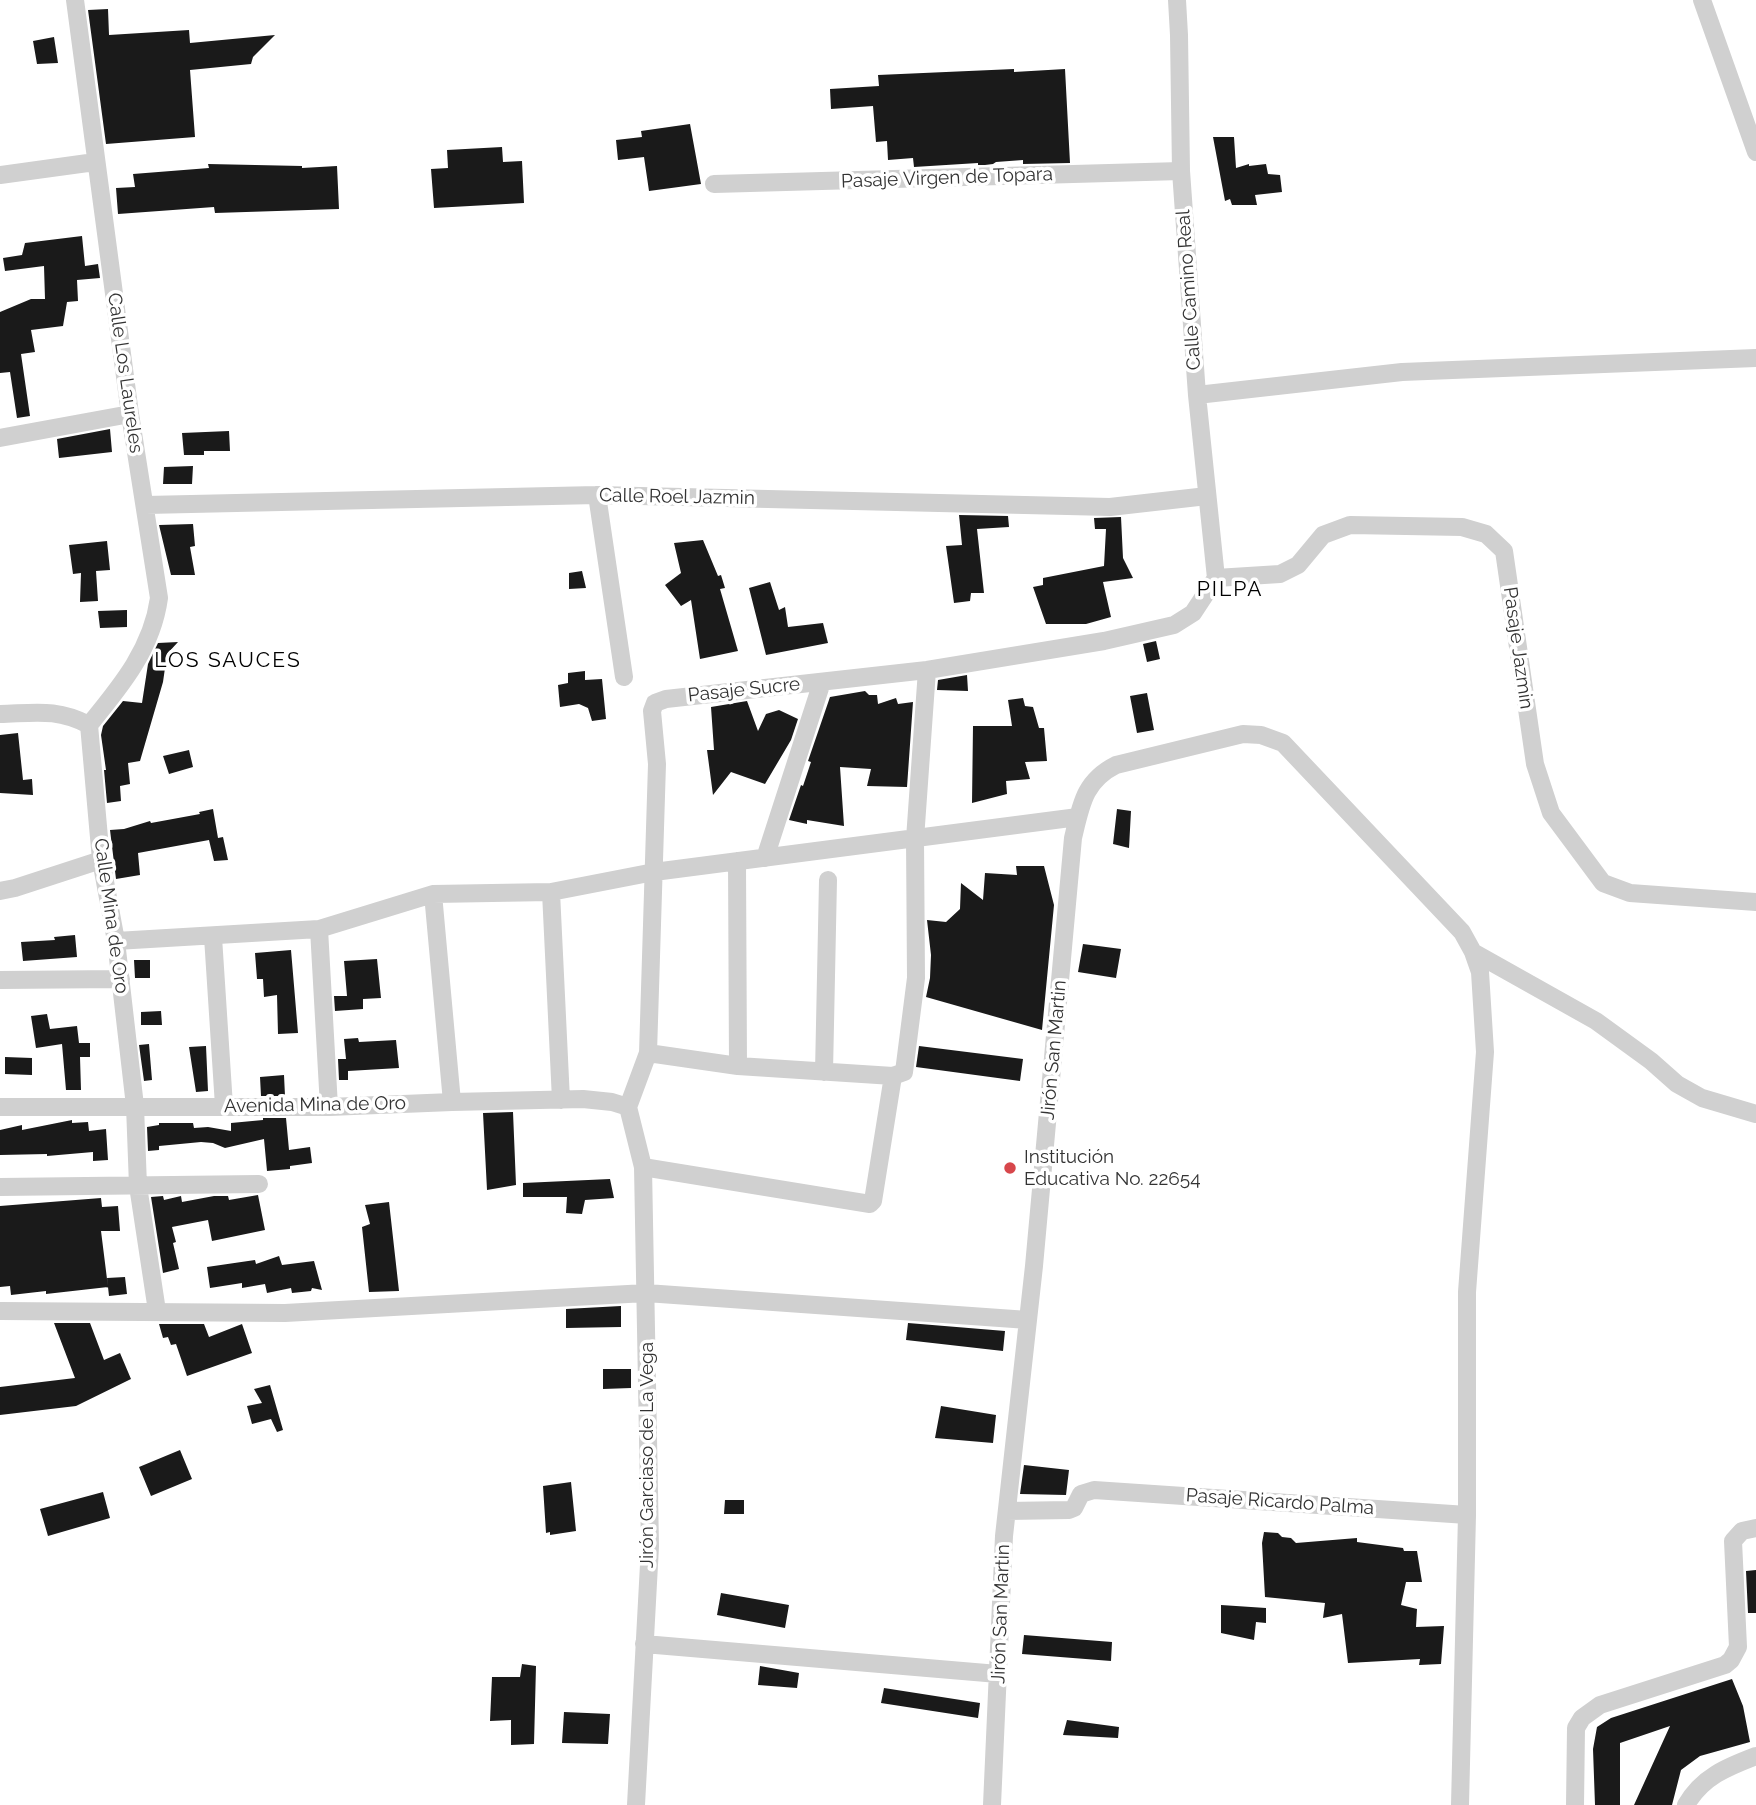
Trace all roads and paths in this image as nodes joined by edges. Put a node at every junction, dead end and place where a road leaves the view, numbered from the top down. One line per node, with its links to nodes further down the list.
1 (75, 0): 5 (street, Calle Los Laureles)
2 (1177, 0): 6 (street, Calle Camino Real)
3 (1702, 0): 4 (street)
4 (1756, 152)
5 (95, 162): 7 (street); 11 (street, Calle Los Laureles)
6 (1181, 172): 8 (street, Pasaje Virgen de Topara); 10 (street, Calle Camino Real)
7 (0, 175)
8 (714, 184)
9 (1756, 358): 10 (street)
10 (1197, 396): 14 (street, Calle Camino Real)
11 (130, 414): 12 (street); 15 (street, Calle Los Laureles)
12 (0, 438)
13 (597, 495): 14 (street, Calle Roel Jazmin); 15 (street, Calle Roel Jazmin); 18 (street)
14 (1207, 496): 16 (street, Calle Camino Real)
15 (146, 505): 21 (street, Calle Los Laureles)
16 (1216, 578): 17 (street, Pasaje Sucre); 32 (street, Pasaje Jazmin)
17 (927, 670): 19 (street, Pasaje Sucre); 23 (street)
18 (624, 677)
19 (822, 682): 24 (street); 27 (street, Pasaje Sucre)
20 (0, 714): 21 (street)
21 (89, 725): 25 (street, Calle Mina de Oro)
22 (1078, 817): 23 (street); 36 (street, Jirón San Martin); 58 (street, Jirón San Martin)
23 (915, 839): 24 (street); 42 (street)
24 (765, 858): 26 (street)
25 (101, 860): 29 (street); 35 (street, Calle Mina de Oro)
26 (737, 861): 27 (street); 40 (street)
27 (654, 872): 30 (street); 39 (street, Pasaje Sucre)
28 (828, 880): 41 (street)
29 (0, 891)
30 (551, 892): 31 (street); 43 (street)
31 (433, 894): 33 (street); 44 (street)
32 (1756, 902)
33 (319, 929): 34 (street); 48 (street)
34 (213, 937): 35 (street); 46 (street)
35 (116, 941): 37 (street, Calle Mina de Oro)
36 (1474, 952): 50 (street); 60 (street)
37 (121, 979): 38 (street); 45 (street, Calle Mina de Oro)
38 (0, 980)
39 (648, 1053): 40 (street); 49 (street, Pasaje Sucre)
40 (737, 1066): 41 (street)
41 (824, 1072): 42 (street)
42 (893, 1076): 51 (street)
43 (561, 1100): 44 (street, Avenida Mina de Oro); 49 (street, Avenida Mina de Oro)
44 (452, 1101): 48 (street, Avenida Mina de Oro)
45 (135, 1106): 46 (street, Avenida Mina de Oro); 47 (street, Avenida Mina de Oro); 53 (street, Calle Mina de Oro)
46 (223, 1106): 48 (street, Avenida Mina de Oro)
47 (0, 1107)
48 (329, 1107)
49 (628, 1107): 51 (street, Jirón Garciaso de La Vega)
50 (1756, 1114)
51 (643, 1167): 55 (street, Jirón Garciaso de La Vega)
52 (259, 1184): 53 (street)
53 (138, 1186): 54 (street); 57 (street, Calle Mina de Oro)
54 (0, 1187)
55 (646, 1293): 57 (street); 58 (street); 62 (street, Jirón Garciaso de La Vega)
56 (0, 1311): 57 (street)
57 (157, 1311)
58 (1028, 1320): 59 (street, Jirón San Martin)
59 (1007, 1511): 60 (street, Pasaje Ricardo Palma); 63 (street, Jirón San Martin)
60 (1467, 1515): 67 (street)
61 (1756, 1528): 68 (street)
62 (645, 1644): 63 (street); 65 (street, Jirón Garciaso de La Vega)
63 (998, 1674): 66 (street, Jirón San Martin)
64 (1756, 1756): 69 (street)
65 (636, 1805)
66 (992, 1805)
67 (1460, 1805)
68 (1576, 1805)
69 (1686, 1805)

